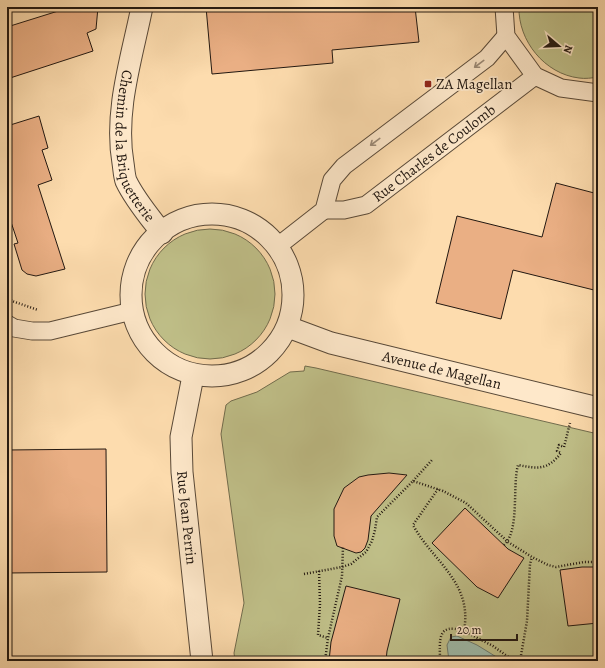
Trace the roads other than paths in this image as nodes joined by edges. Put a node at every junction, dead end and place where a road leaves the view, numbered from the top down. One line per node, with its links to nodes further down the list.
1 (142, 7): 7 (street, Chemin de la Briquetterie)
2 (504, 7): 3 (street)
3 (506, 36): 4 (street); 6 (street, one-way to 6)
4 (535, 76): 5 (street); 6 (street, Rue Charles de Coulomb)
5 (598, 93)
6 (324, 210): 8 (street)
7 (162, 233): 8 (street); 9 (street)
8 (278, 246): 11 (street)
9 (132, 311): 10 (street); 12 (street)
10 (7, 324)
11 (288, 326): 12 (street); 13 (street, Avenue de Magellan)
12 (192, 376): 14 (street, Rue Jean Perrin)
13 (598, 408)
14 (202, 661)

